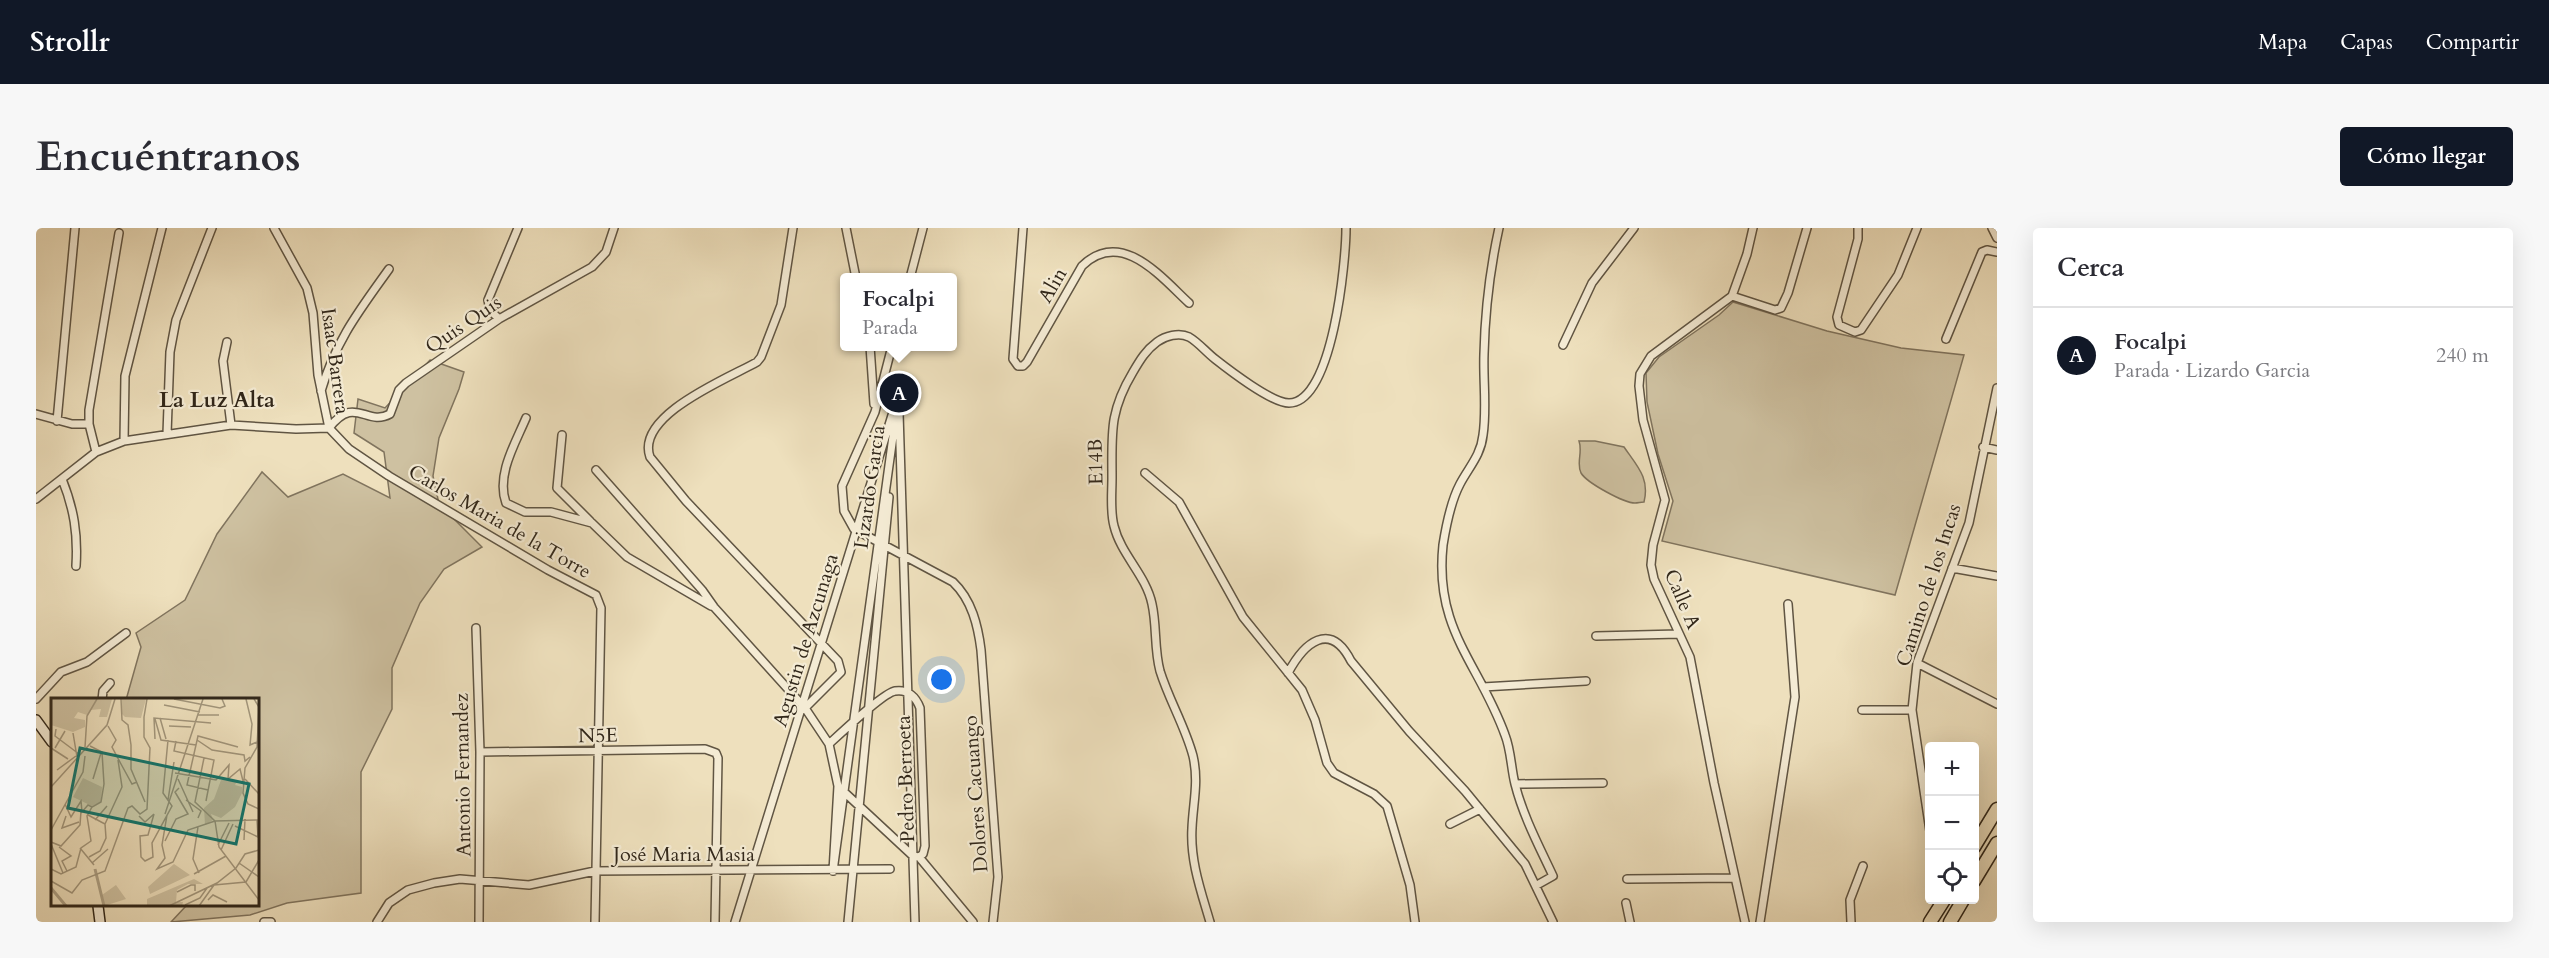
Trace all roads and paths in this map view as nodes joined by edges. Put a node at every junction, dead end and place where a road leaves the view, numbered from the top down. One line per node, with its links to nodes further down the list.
1 (75, 228): 41 (street)
2 (162, 228): 47 (street)
3 (212, 228): 45 (street)
4 (274, 228): 36 (street, Isaac Barrera)
5 (518, 228): 29 (street)
6 (614, 228): 29 (street, Quis Quis)
7 (793, 228): 68 (street)
8 (846, 228): 25 (street)
9 (923, 228): 26 (street)
10 (1023, 228): 28 (street, Alin)
11 (1346, 228): 127 (street, E14B)
12 (1499, 228): 73 (street)
13 (1634, 228): 32 (street)
14 (1748, 228): 23 (street)
15 (1753, 228): 23 (street)
16 (1807, 228): 27 (street)
17 (1858, 228): 18 (street)
18 (1917, 228)
19 (1992, 228): 21 (street)
20 (119, 233): 42 (street)
21 (1997, 238)
22 (1997, 252): 30 (street)
23 (1747, 254): 27 (street)
24 (389, 269): 36 (street)
25 (855, 273)
26 (911, 273)
27 (1732, 296): 66 (street, Calle A)
28 (1189, 303)
29 (499, 319): 44 (street, Quis Quis)
30 (1946, 339)
31 (227, 342): 43 (street)
32 (1563, 345)
33 (870, 351): 38 (street)
34 (891, 351): 38 (street)
35 (1997, 388): 48 (street, Camino de los Incas)
36 (321, 393): 44 (street, Isaac Barrera)
37 (899, 393): 56 (street, Agustin de Azcunaga); 57 (street, Lizardo Garcia); 58 (street)
38 (875, 412): 56 (street)
39 (36, 414): 41 (street)
40 (526, 418): 55 (street)
41 (57, 421): 42 (street)
42 (89, 424): 50 (street)
43 (231, 425): 44 (street, Isaac Barrera); 45 (street, Isaac Barrera)
44 (329, 428): 87 (street, Carlos Maria de la Torre)
45 (167, 434): 47 (street, Isaac Barrera)
46 (562, 435): 55 (street)
47 (124, 441): 50 (street, Isaac Barrera)
48 (1983, 447): 49 (street); 60 (street, Camino de los Incas)
49 (1997, 450)
50 (96, 452): 53 (street, Isaac Barrera)
51 (596, 470): 63 (street, Lizardo Garcia)
52 (1145, 473): 70 (street)
53 (63, 479): 54 (street, Isaac Barrera); 59 (street)
54 (36, 499)
55 (592, 523): 63 (street)
56 (856, 530): 57 (street, Dolores Cacuango); 68 (street, Agustin de Azcunaga)
57 (881, 544): 58 (street, Dolores Cacuango); 79 (street, Lizardo Garcia); 83 (street, Lizardo Garcia)
58 (904, 556): 74 (street); 126 (street, Dolores Cacuango)
59 (76, 566)
60 (1952, 568): 61 (street); 69 (street, Camino de los Incas)
61 (1997, 576)
62 (1788, 604): 132 (street)
63 (714, 607): 78 (street, Lizardo Garcia)
64 (477, 628): 86 (street, Antonio Fernandez)
65 (126, 633): 76 (street)
66 (1679, 634): 67 (street); 107 (street, Calle A)
67 (1596, 636)
68 (821, 643): 78 (street, Agustin de Azcunaga); 78 (street)
69 (1917, 663): 77 (street); 81 (street, Camino de los Incas)
70 (1288, 673): 93 (street); 128 (street)
71 (1586, 681): 73 (street)
72 (110, 683): 75 (street)
73 (1483, 687): 89 (street)
74 (908, 693): 79 (street, Pedro Berroeta); 98 (street); 98 (street, Pedro Berroeta)
75 (102, 698)
76 (36, 699)
77 (1997, 704)
78 (803, 706): 85 (street, Lizardo Garcia); 104 (street, Agustin de Azcunaga)
79 (868, 710): 83 (street, Pedro Berroeta); 92 (street, Lizardo Garcia)
80 (1862, 710): 81 (street)
81 (1912, 710): 91 (street, Camino de los Incas)
82 (36, 720): 84 (main road)
83 (853, 723): 85 (street, Pedro Berroeta); 90 (street, Lizardo Garcia)
84 (51, 741)
85 (829, 744): 90 (street, Lizardo Garcia)
86 (480, 752): 87 (street, N5E); 109 (street, Antonio Fernandez)
87 (597, 752): 102 (street, Carlos Maria de la Torre); 103 (street, N5E)
88 (1603, 783): 89 (street)
89 (1515, 784): 110 (street)
90 (841, 789): 92 (street, Pedro Berroeta); 105 (street, Lizardo Garcia)
91 (1925, 803)
92 (859, 806): 98 (street, Pedro Berroeta); 101 (street, Lizardo Garcia)
93 (1480, 809): 95 (street); 110 (street)
94 (1997, 809): 96 (highway)
95 (1450, 824)
96 (1979, 839)
97 (1996, 847): 106 (highway)
98 (916, 856): 124 (street); 125 (street, Pedro Berroeta)
99 (1863, 866): 133 (street)
100 (890, 869): 101 (street, José Maria Masia)
101 (853, 870): 105 (street, José Maria Masia); 123 (street, Lizardo Garcia)
102 (595, 871): 103 (street, José Maria Masia); 109 (street, José Maria Masia); 120 (street, Carlos Maria de la Torre)
103 (716, 871): 104 (street, José Maria Masia); 121 (street)
104 (750, 871): 105 (street, José Maria Masia); 122 (street, Agustin de Azcunaga)
105 (833, 871)
106 (1979, 873)
107 (1736, 878): 108 (street); 131 (street, Calle A)
108 (1627, 879)
109 (480, 881): 118 (street, José Maria Masia); 119 (street, Antonio Fernandez)
110 (1537, 885): 129 (street)
111 (1626, 903): 130 (street)
112 (1941, 904): 134 (highway)
113 (1961, 904): 135 (highway)
114 (98, 907): 115 (main road)
115 (100, 922)
116 (264, 922): 117 (street)
117 (272, 922)
118 (377, 922)
119 (479, 922)
120 (595, 922)
121 (715, 922)
122 (735, 922)
123 (848, 922)
124 (915, 922)
125 (973, 922)
126 (993, 922)
127 (1210, 922)
128 (1415, 922)
129 (1553, 922)
130 (1630, 922)
131 (1745, 922)
132 (1760, 922)
133 (1851, 922)
134 (1930, 922)
135 (1950, 922)

